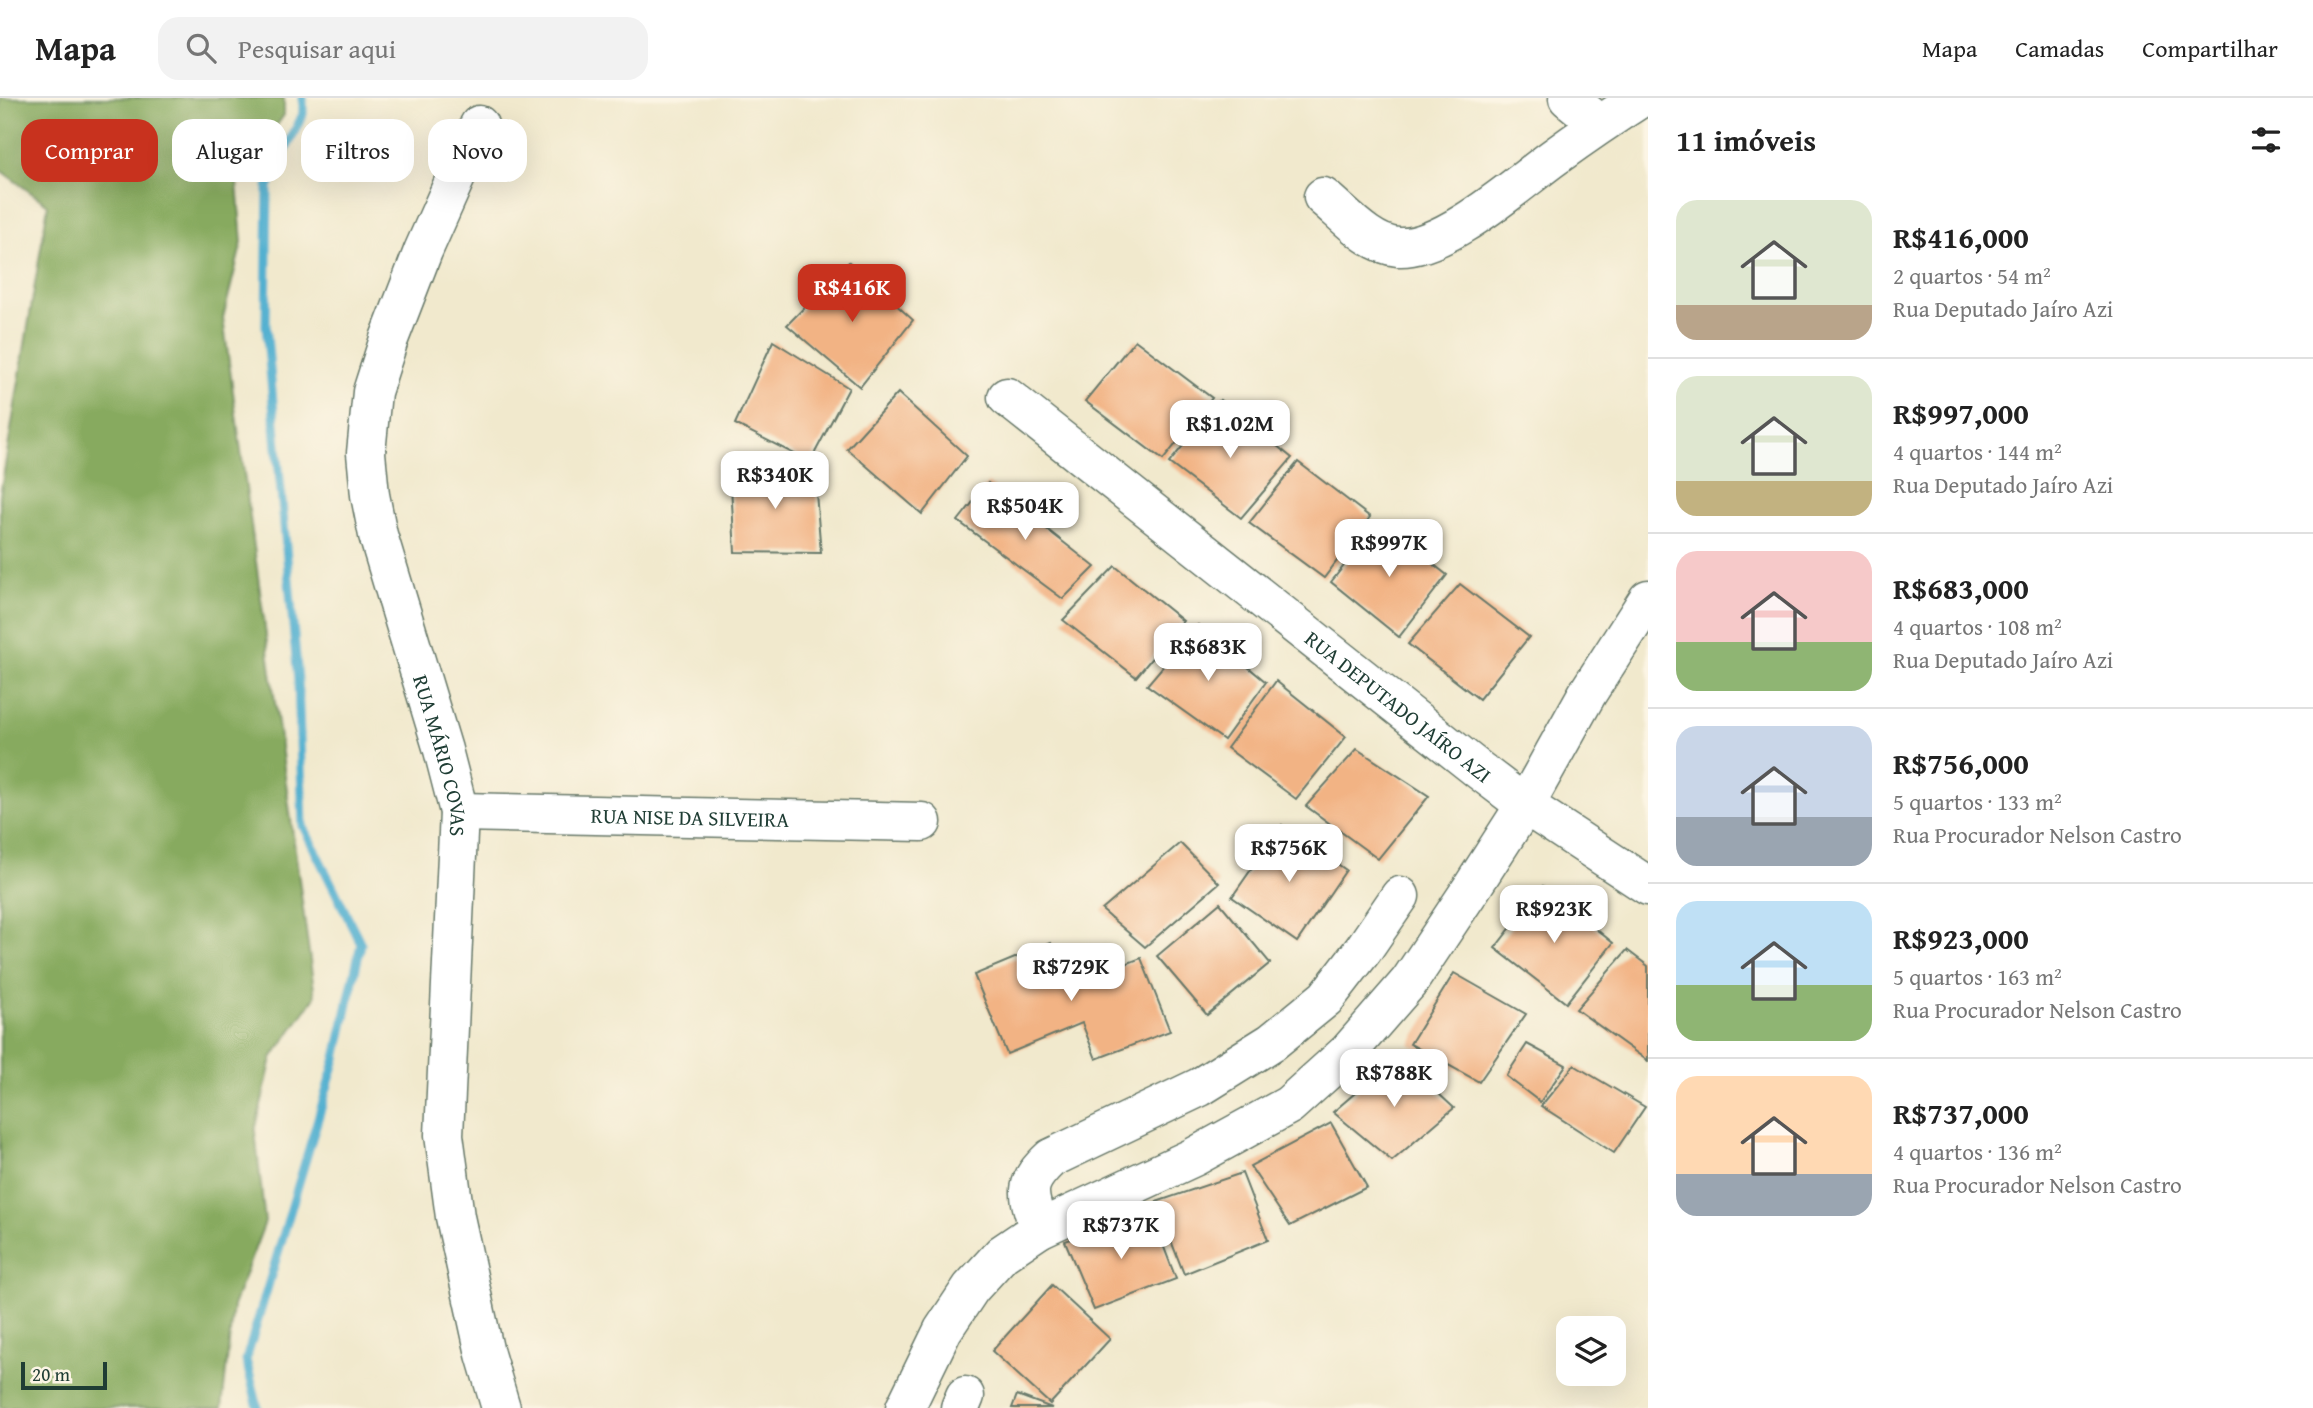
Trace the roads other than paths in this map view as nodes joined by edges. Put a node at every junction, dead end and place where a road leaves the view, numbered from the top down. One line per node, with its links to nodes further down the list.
1 (1568, 98): 3 (street)
2 (1641, 98): 3 (street)
3 (1600, 124): 5 (street)
4 (454, 182): 9 (street, RUA MÁRIO COVAS)
5 (1324, 197)
6 (1007, 397): 8 (street, RUA DEPUTADO JAÍRO AZI)
7 (1648, 599): 8 (street)
8 (1525, 805): 11 (street, RUA DEPUTADO JAÍRO AZI); 13 (street)
9 (459, 813): 10 (street, RUA NISE DA SILVEIRA); 14 (street, RUA MÁRIO COVAS)
10 (922, 822)
11 (1648, 886)
12 (1400, 896): 13 (street)
13 (1039, 1228): 15 (street)
14 (500, 1408)
15 (905, 1408)

